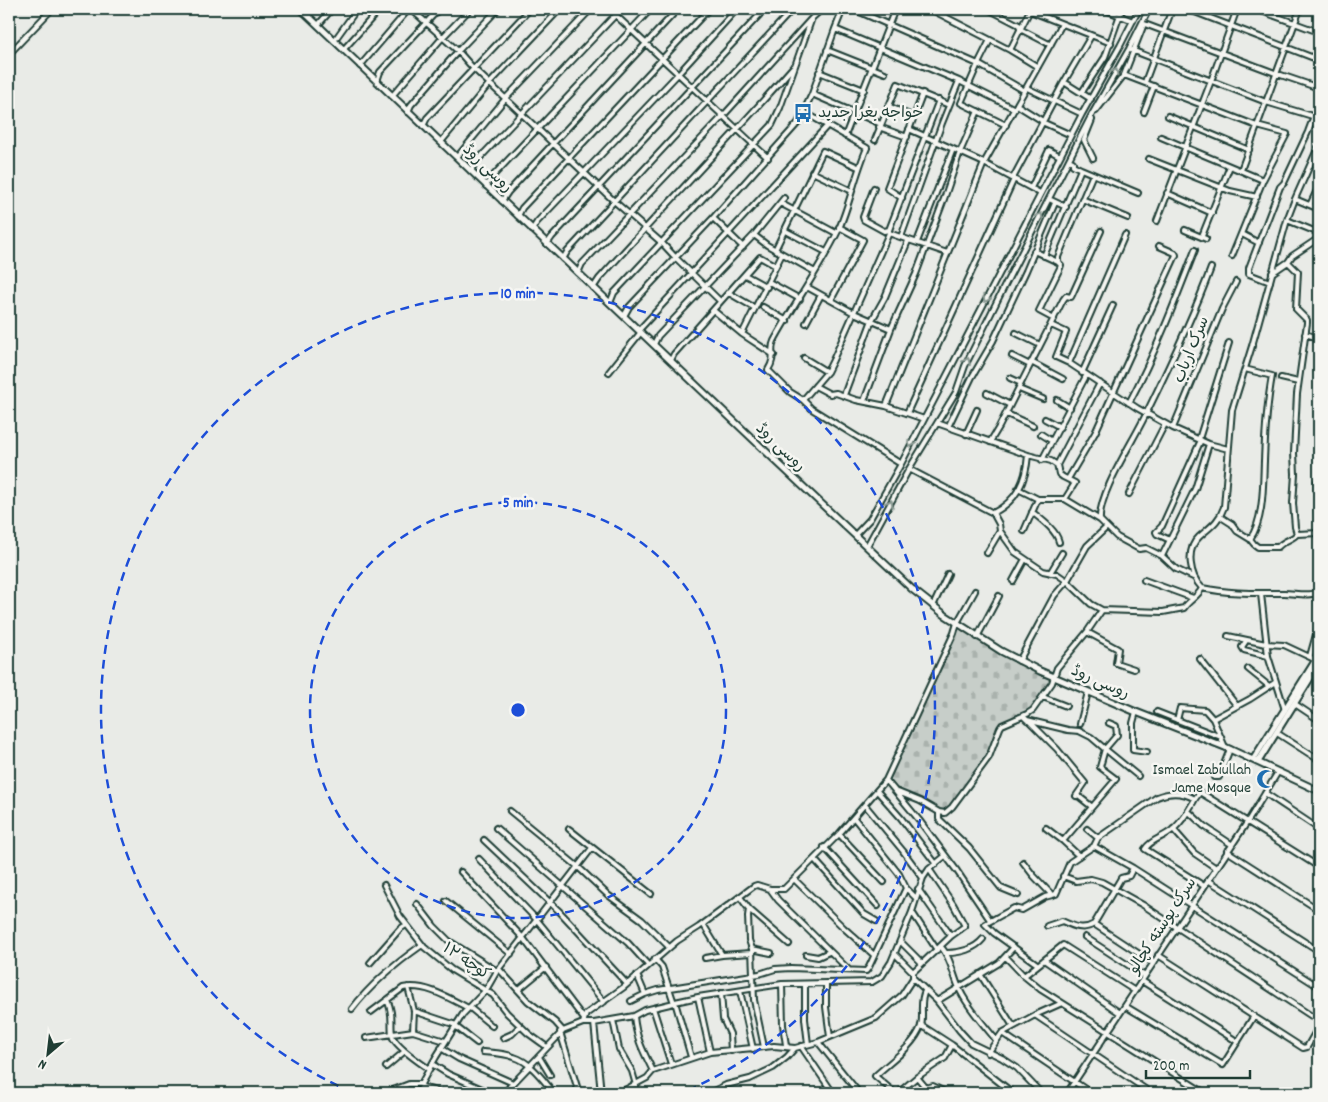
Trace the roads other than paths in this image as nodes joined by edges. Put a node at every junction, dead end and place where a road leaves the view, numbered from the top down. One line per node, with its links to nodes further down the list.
1 (52, 9): 68 (street)
2 (301, 9): 46 (main road, روسی روڈ)
3 (332, 9): 46 (street)
4 (357, 9): 56 (street)
5 (380, 9): 62 (street)
6 (410, 9): 41 (street); 74 (street)
7 (439, 9): 41 (street)
8 (470, 9): 54 (street)
9 (498, 9): 66 (street)
10 (530, 9): 76 (street)
11 (560, 9): 88 (street)
12 (591, 9): 99 (street)
13 (608, 9): 37 (street)
14 (621, 9): 37 (street)
15 (650, 9): 50 (street)
16 (678, 9): 58 (street)
17 (709, 9): 70 (street)
18 (737, 9): 80 (street)
19 (765, 9): 91 (street)
20 (793, 9): 102 (street)
21 (822, 9): 39 (street)
22 (843, 9): 48 (street)
23 (853, 9): 43 (street)
24 (895, 9): 43 (street)
25 (930, 9): 55 (street)
26 (988, 9): 49 (street)
27 (1103, 9): 38 (street)
28 (1122, 9): 38 (street)
29 (1140, 9): 40 (street)
30 (1149, 9): 45 (street)
31 (1172, 9): 51 (street)
32 (1186, 9): 47 (street)
33 (1237, 9): 47 (street)
34 (1256, 9): 42 (street)
35 (1300, 9): 42 (street)
36 (1030, 10): 44 (street); 49 (street)
37 (615, 15): 50 (street); 114 (street)
38 (1119, 15): 40 (street); 57 (street)
39 (812, 18): 72 (street); 116 (street)
40 (1133, 21): 100 (street)
41 (426, 23): 54 (street); 83 (street)
42 (1294, 23): 52 (street); 61 (street)
43 (889, 24): 60 (street); 73 (street)
44 (1062, 24): 53 (street); 59 (street)
45 (1143, 24): 51 (street); 65 (street)
46 (318, 25): 56 (main road, روسی روڈ)
47 (1231, 26): 61 (street); 67 (street)
48 (835, 29): 60 (street); 63 (street)
49 (1020, 29): 59 (street); 64 (street)
50 (631, 30): 58 (street); 128 (street)
51 (1164, 32): 67 (street); 69 (street)
52 (1319, 32)
53 (1091, 36): 57 (street); 86 (street)
54 (442, 38): 66 (street); 98 (street)
55 (990, 40): 64 (street); 73 (street)
56 (334, 41): 62 (main road, روسی روڈ)
57 (1111, 43): 95 (street)
58 (646, 44): 70 (street); 139 (street)
59 (1051, 45): 77 (street)
60 (880, 47): 75 (street); 84 (street)
61 (1286, 47): 71 (street); 79 (street)
62 (344, 49): 74 (main road, روسی روڈ)
63 (827, 50): 75 (street); 78 (street)
64 (1010, 50): 77 (street)
65 (1131, 50): 69 (street); 82 (street); 152 (street, one-way to 65)
66 (458, 51): 76 (street); 110 (street)
67 (1221, 53): 79 (street); 85 (street)
68 (9, 54)
69 (1154, 58): 85 (street); 87 (street)
70 (662, 59): 80 (street); 148 (street)
71 (1319, 60)
72 (796, 64): 130 (street); 140 (street)
73 (978, 64): 89 (street); 94 (street)
74 (360, 66): 83 (main road, روسی روڈ)
75 (872, 67): 81 (street); 93 (street)
76 (473, 68): 88 (street); 125 (street)
77 (1038, 68): 94 (street)
78 (819, 72): 93 (street); 97 (street)
79 (1275, 73): 92 (street); 104 (street)
80 (678, 74): 91 (street); 160 (street)
81 (885, 74)
82 (1124, 75): 87 (street); 150 (street)
83 (376, 81): 98 (main road, روسی روڈ)
84 (959, 81): 89 (street); 105 (street)
85 (1211, 81): 104 (street); 106 (street)
86 (1064, 82): 95 (street); 103 (street)
87 (1145, 82): 90 (street)
88 (490, 83): 99 (street); 138 (street)
89 (968, 86): 108 (street); 109 (street)
90 (1154, 86): 106 (street); 113 (street)
91 (691, 87): 102 (street); 167 (street)
92 (1319, 88)
93 (864, 90): 112 (street)
94 (1026, 90): 103 (street); 108 (street)
95 (1082, 92): 100 (street)
96 (923, 93): 101 (street); 107 (street); 119 (street)
97 (812, 94): 111 (street); 112 (street)
98 (392, 96): 110 (main road, روسی روڈ)
99 (506, 98): 114 (street); 147 (street)
100 (1090, 99): 115 (street)
101 (939, 100): 105 (street); 133 (street)
102 (707, 101): 116 (street); 182 (street)
103 (1054, 102): 115 (street); 121 (street)
104 (1266, 102): 118 (street); 127 (street)
105 (949, 104): 137 (street)
106 (1201, 105): 126 (street); 127 (street)
107 (888, 106): 119 (street); 123 (street)
108 (1016, 107): 121 (street); 124 (street)
109 (978, 111): 124 (street); 145 (street)
110 (408, 112): 125 (main road, روسی روڈ)
111 (804, 112): 122 (street); 149 (street)
112 (855, 112): 123 (street); 132 (street)
113 (1144, 112)
114 (522, 114): 128 (street); 159 (street)
115 (1082, 114): 131 (street)
116 (722, 116): 130 (street); 190 (street)
117 (1168, 116): 126 (street)
118 (1314, 116): 120 (street); 214 (street)
119 (914, 117): 129 (street)
120 (1319, 118)
121 (1042, 122): 131 (street); 163 (street)
122 (828, 125): 132 (street); 202 (street)
123 (880, 125): 134 (street); 136 (street)
124 (1006, 125): 153 (street)
125 (423, 126): 138 (main road, روسی روڈ)
126 (1193, 126): 142 (street); 144 (street)
127 (1257, 126): 144 (street); 164 (street)
128 (537, 128): 139 (street); 165 (street)
129 (909, 129): 133 (street); 134 (street)
130 (738, 130): 140 (street); 197 (street)
131 (1071, 135): 146 (street)
132 (845, 136): 155 (street)
133 (925, 136): 137 (street); 177 (street)
134 (907, 137): 177 (street)
135 (1162, 138): 142 (street)
136 (875, 140)
137 (936, 141): 143 (street); 209 (street)
138 (441, 142): 147 (main road, روسی روڈ)
139 (553, 144): 148 (street); 181 (street)
140 (753, 145): 149 (street); 213 (street)
141 (1319, 145): 180 (street)
142 (1184, 147): 154 (street); 157 (street)
143 (953, 149): 145 (street); 212 (street)
144 (1249, 150): 158 (street)
145 (960, 152): 153 (street); 216 (street)
146 (1060, 156): 169 (street); 174 (street)
147 (457, 157): 159 (main road, روسی روڈ)
148 (569, 158): 160 (street); 191 (street)
149 (768, 158): 192 (street)
150 (1093, 158)
151 (1149, 158): 157 (street)
152 (1070, 160): 156 (street); 179 (street)
153 (984, 163): 163 (street); 223 (street)
154 (1230, 166): 158 (street); 170 (street)
155 (858, 168): 161 (street); 171 (street)
156 (1081, 169): 162 (street); 186 (street)
157 (1177, 170): 170 (street); 173 (street)
158 (1241, 170): 164 (street)
159 (470, 171): 165 (main road, روسی روڈ)
160 (584, 172): 167 (street); 198 (street)
161 (812, 172): 171 (street); 188 (street)
162 (1093, 174): 172 (street); 178 (street)
163 (1014, 178): 169 (street); 303 (street)
164 (1263, 180): 175 (street)
165 (486, 186): 181 (main road, روسی روڈ)
166 (1319, 186): 185 (street)
167 (599, 187): 182 (street); 215 (street)
168 (874, 188): 203 (street)
169 (1031, 188): 174 (street)
170 (1222, 188): 175 (street); 189 (street)
171 (852, 191): 196 (street)
172 (1138, 193)
173 (1167, 193): 189 (street); 195 (street)
174 (1040, 194): 238 (street)
175 (1257, 197): 206 (street)
176 (784, 198): 183 (street)
177 (902, 198): 203 (street)
178 (1082, 198): 193 (street); 229 (street)
179 (1049, 199): 184 (street); 242 (street, one-way to 179)
180 (1295, 199): 185 (street); 194 (street)
181 (502, 201): 191 (main road, روسی روڈ)
182 (614, 201): 190 (street); 228 (street)
183 (780, 203): 188 (street); 207 (street)
184 (1055, 203): 186 (street); 221 (street)
185 (1310, 205): 187 (street)
186 (1066, 207): 225 (street)
187 (1319, 209)
188 (794, 212): 199 (street); 204 (street)
189 (1212, 213): 200 (street)
190 (629, 215): 197 (street); 236 (street)
191 (518, 216): 198 (main road, روسی روڈ)
192 (713, 218): 202 (street); 227 (street)
193 (1128, 218)
194 (1287, 220): 205 (street); 235 (street)
195 (1157, 221)
196 (839, 227): 204 (street); 250 (street)
197 (645, 228): 213 (street); 245 (street)
198 (532, 230): 215 (main road, روسی روڈ)
199 (784, 230): 219 (street); 222 (street)
200 (1185, 230)
201 (1101, 231): 259 (street)
202 (728, 232): 218 (street); 233 (street)
203 (889, 232): 209 (street); 257 (street)
204 (836, 233): 222 (street)
205 (1319, 233)
206 (1242, 234): 214 (street); 226 (street)
207 (754, 235): 218 (street); 219 (street)
208 (1126, 235): 277 (street)
209 (901, 237): 211 (street)
210 (1319, 238): 230 (street)
211 (908, 241): 212 (street); 260 (street)
212 (917, 242): 216 (street)
213 (662, 243): 227 (street); 252 (street)
214 (1259, 243): 241 (street)
215 (548, 244): 228 (main road, روسی روڈ)
216 (926, 246): 223 (street); 264 (street)
217 (1159, 246): 291 (street)
218 (743, 247): 243 (street)
219 (775, 250): 224 (street)
220 (1195, 250): 298 (street)
221 (1034, 251): 225 (street); 311 (street)
222 (826, 252): 234 (street)
223 (947, 253): 300 (street)
224 (782, 254): 231 (street); 234 (street)
225 (1044, 256): 229 (street)
226 (1232, 256)
227 (676, 258): 233 (street); 258 (street)
228 (563, 259): 236 (main road, روسی روڈ)
229 (1058, 262): 259 (street)
230 (1288, 262): 235 (street); 268 (street)
231 (776, 266): 237 (street); 239 (street)
232 (1211, 268): 305 (street)
233 (690, 272): 243 (street); 265 (street)
234 (815, 272): 246 (street)
235 (1272, 272): 241 (street)
236 (578, 273): 245 (main road, روسی روڈ)
237 (745, 275): 244 (street); 247 (street)
238 (997, 278): 242 (street); 306 (street, one-way to 306)
239 (769, 282): 244 (street); 249 (street)
240 (1236, 282): 313 (street, سرک ارباب)
241 (1270, 282): 279 (street)
242 (1006, 283): 308 (street, one-way to 242)
243 (705, 286): 251 (street); 271 (street)
244 (767, 287): 255 (street)
245 (593, 288): 252 (main road, روسی روڈ)
246 (807, 288): 248 (street); 249 (street)
247 (729, 293): 251 (street); 255 (street)
248 (821, 295): 250 (street); 262 (street)
249 (800, 299): 261 (street)
250 (832, 300): 257 (street)
251 (720, 302): 256 (street)
252 (610, 303): 258 (main road, روسی روڈ)
253 (1112, 305): 282 (street)
254 (763, 307): 261 (street)
255 (756, 308): 267 (street)
256 (713, 310): 267 (street); 276 (street)
257 (854, 313): 260 (street); 281 (street)
258 (624, 316): 265 (main road, روسی روڈ)
259 (1054, 319): 263 (street)
260 (872, 320): 264 (street); 293 (street)
261 (787, 321): 273 (street)
262 (806, 323)
263 (1051, 325): 272 (street); 277 (street)
264 (891, 329): 297 (street)
265 (640, 331): 271 (main road, روسی روڈ); 280 (street)
266 (1016, 333): 272 (street)
267 (742, 334): 273 (street)
268 (1304, 334): 269 (street); 286 (street)
269 (1319, 338)
270 (1229, 343): 317 (street)
271 (654, 344): 276 (main road, روسی روڈ)
272 (1040, 345): 278 (street)
273 (774, 355): 295 (street)
274 (1012, 356): 278 (street)
275 (804, 358): 281 (street)
276 (670, 360): 342 (main road, روسی روڈ)
277 (1069, 363): 282 (street)
278 (1030, 364): 285 (street); 288 (street)
279 (1245, 369): 320 (street); 343 (street)
280 (609, 372)
281 (828, 372): 289 (street)
282 (1084, 374): 287 (street); 301 (street)
283 (1010, 378): 288 (street)
284 (1281, 378): 286 (street)
285 (1063, 379)
286 (1298, 382): 341 (street)
287 (1100, 383): 291 (street); 324 (street)
288 (1021, 384): 290 (street)
289 (815, 386): 293 (street); 295 (street)
290 (1018, 388): 294 (street); 299 (street)
291 (1114, 392): 298 (street); 326 (street)
292 (987, 393): 299 (street)
293 (844, 395): 297 (street)
294 (1043, 399)
295 (803, 400): 323 (street)
296 (1057, 400): 301 (street)
297 (864, 401): 300 (street)
298 (1129, 403): 305 (street)
299 (1010, 405): 304 (street)
300 (886, 406): 303 (street)
301 (1070, 408): 312 (street)
302 (977, 410): 314 (street)
303 (907, 413): 306 (street)
304 (1006, 414): 310 (street); 318 (street)
305 (1147, 414): 309 (street); 335 (street)
306 (924, 419): 323 (street, one-way to 323)
307 (1045, 419): 312 (street)
308 (937, 423): 311 (street); 325 (street)
309 (1165, 424): 313 (street); 329 (street)
310 (1033, 426)
311 (948, 427): 314 (street)
312 (1060, 427): 316 (street)
313 (1173, 428): 317 (street)
314 (966, 434): 318 (street)
315 (1041, 434): 316 (street)
316 (1052, 440): 322 (street)
317 (1200, 440): 319 (street); 344 (street)
318 (990, 442): 321 (street)
319 (1209, 444): 320 (street); 344 (street)
320 (1228, 449): 334 (street)
321 (1028, 455): 322 (street); 328 (street)
322 (1042, 460): 324 (street)
323 (901, 464): 342 (street)
324 (1057, 465): 326 (street)
325 (909, 469): 333 (street); 346 (street, one-way to 325)
326 (1068, 479): 331 (street)
327 (1317, 482): 336 (street)
328 (1018, 489): 330 (street); 333 (street)
329 (1129, 494)
330 (1038, 499): 331 (street); 332 (street)
331 (1065, 499): 335 (street)
332 (1032, 512): 339 (street); 345 (street)
333 (993, 513): 338 (street)
334 (1221, 516): 343 (street); 353 (street)
335 (1100, 520): 337 (street)
336 (1319, 522)
337 (1107, 527): 349 (street); 356 (street)
338 (1000, 531): 347 (street); 350 (street)
339 (1024, 531)
340 (1319, 533): 341 (street)
341 (1297, 534): 343 (street)
342 (855, 535): 346 (main road, روسی روڈ)
343 (1250, 539)
344 (1170, 540): 349 (street)
345 (1059, 542)
346 (867, 546): 363 (main road, روسی روڈ)
347 (987, 553)
348 (1062, 553): 351 (street)
349 (1162, 556): 353 (street)
350 (1025, 559): 351 (street); 355 (street)
351 (1050, 573): 356 (street)
352 (948, 574): 363 (street)
353 (1193, 577): 357 (street)
354 (1144, 580): 362 (street)
355 (1013, 581)
356 (1067, 581): 364 (street); 377 (street)
357 (1202, 588): 360 (street); 362 (street)
358 (975, 591): 366 (street)
359 (1318, 593): 360 (street); 365 (street)
360 (1261, 594): 372 (street)
361 (999, 596): 370 (street)
362 (1193, 598): 364 (street)
363 (933, 606): 366 (main road, روسی روڈ)
364 (1102, 610): 368 (street)
365 (1319, 611)
366 (957, 622): 370 (main road, روسی روڈ); 408 (street)
367 (1319, 624): 374 (street)
368 (1087, 632): 378 (street); 380 (street)
369 (1228, 636): 371 (street)
370 (977, 637): 377 (main road, روسی روڈ)
371 (1246, 641): 372 (street); 373 (street)
372 (1266, 644): 373 (street); 374 (street)
373 (1268, 656): 381 (street)
374 (1310, 656): 376 (street)
375 (1200, 659): 387 (street)
376 (1318, 660): 385 (main road); 388 (main road)
377 (1019, 661): 380 (main road, روسی روڈ)
378 (1134, 669)
379 (1248, 669): 382 (street)
380 (1055, 677): 383 (main road, روسی روڈ); 384 (street)
381 (1276, 682): 382 (street); 388 (street)
382 (1269, 686): 387 (street)
383 (1088, 692): 389 (main road, روسی روڈ); 397 (street)
384 (1043, 697): 386 (street); 391 (street)
385 (1294, 704): 395 (street); 398 (main road)
386 (1066, 706)
387 (1237, 706): 394 (street)
388 (1285, 710): 404 (main road)
389 (1136, 712): 400 (main road, روسی روڈ); 402 (street)
390 (1157, 712): 393 (street)
391 (1023, 716): 392 (street); 418 (street)
392 (1028, 720): 401 (street); 415 (street)
393 (1178, 720): 394 (street); 399 (street)
394 (1213, 720): 399 (street)
395 (1319, 720)
396 (1109, 723): 401 (street)
397 (1080, 724)
398 (1277, 733): 403 (street); 404 (main road)
399 (1221, 737): 400 (street)
400 (1227, 748): 404 (main road, روسی روڈ); 407 (street)
401 (1105, 749): 406 (street); 415 (street)
402 (1147, 752)
403 (1319, 760)
404 (1256, 761): 405 (main road, روسی روڈ)
405 (1278, 771): 411 (main road, روسی روڈ); 412 (street, سرک پوسته کچالو)
406 (1138, 776)
407 (1214, 777)
408 (886, 780): 409 (street); 410 (street)
409 (877, 791): 414 (street); 441 (street)
410 (898, 792): 418 (street); 436 (street)
411 (1319, 792)
412 (1265, 793): 420 (street, سرک پوسته کچالو); 426 (street)
413 (1195, 799): 417 (street); 420 (street); 428 (street)
414 (865, 805): 419 (street); 449 (street)
415 (1091, 806): 430 (street)
416 (510, 811): 442 (street)
417 (1188, 811): 425 (street); 431 (street)
418 (938, 812): 461 (street)
419 (854, 818): 427 (street); 456 (street)
420 (1248, 821): 431 (street, سرک پوسته کچالو); 443 (street)
421 (496, 828): 454 (street)
422 (1046, 828): 430 (street)
423 (569, 829): 434 (street)
424 (1087, 829): 428 (street)
425 (1173, 829): 445 (street); 455 (street)
426 (1319, 829)
427 (839, 834): 433 (street); 452 (street)
428 (1098, 838): 432 (street)
429 (484, 840): 466 (street)
430 (1063, 840): 437 (street)
431 (1231, 844): 435 (street, سرک پوسته کچالو)
432 (1094, 846): 437 (street); 444 (street)
433 (824, 847): 439 (street); 468 (street)
434 (592, 848): 442 (street); 460 (street)
435 (1227, 851): 445 (street, سرک پوسته کچالو); 471 (street)
436 (946, 856): 441 (street); 474 (street)
437 (1080, 856): 448 (street)
438 (479, 859): 473 (street)
439 (814, 859): 450 (street); 475 (street)
440 (1023, 862): 462 (street)
441 (936, 864): 446 (street)
442 (577, 866): 454 (street); 488 (street)
443 (1319, 867)
444 (1133, 868): 457 (street); 469 (street)
445 (1216, 868): 451 (street, سرک پوسته کچالو)
446 (929, 870): 449 (street); 481 (street)
447 (461, 872): 483 (street)
448 (1063, 876): 457 (street); 462 (street)
449 (923, 878): 459 (street)
450 (794, 879): 458 (street); 500 (street)
451 (1208, 880): 455 (street, سرک پوسته کچالو); 492 (street)
452 (884, 882)
453 (384, 885): 476 (street, کوچه ۱۲)
454 (564, 886): 466 (street); 510 (street)
455 (1204, 886): 469 (street, سرک پوسته کچالو)
456 (906, 888): 464 (street); 500 (street)
457 (1115, 888): 478 (street); 480 (street)
458 (770, 889): 463 (street); 493 (street)
459 (918, 889): 464 (street); 481 (street)
460 (651, 894)
461 (1018, 895)
462 (1052, 895): 474 (street)
463 (740, 897): 470 (street); 477 (street)
464 (916, 898): 472 (street)
465 (446, 901): 496 (street)
466 (550, 902): 473 (street); 522 (street)
467 (417, 904): 513 (street)
468 (878, 906)
469 (1191, 906): 480 (street, سرک پوسته کچالو); 528 (street)
470 (749, 908): 486 (street); 491 (street)
471 (1319, 910)
472 (912, 912): 485 (street); 490 (street)
473 (537, 920): 483 (street); 542 (street)
474 (990, 920): 489 (street)
475 (876, 921)
476 (406, 924): 487 (street, کوچه ۱۲); 506 (street)
477 (703, 924): 488 (street); 498 (street)
478 (1094, 924): 479 (street); 508 (street)
479 (1047, 926)
480 (1176, 928): 501 (street, سرک پوسته کچالو); 557 (street)
481 (951, 936): 490 (street)
482 (1084, 937): 519 (street)
483 (523, 938): 496 (street); 511 (street)
484 (983, 939): 495 (street)
485 (900, 941): 497 (street); 507 (street)
486 (789, 944)
487 (422, 945): 531 (street, کوچه ۱۲); 548 (street)
488 (669, 947): 504 (street)
489 (1014, 947): 502 (street); 509 (street)
490 (939, 948): 495 (street); 507 (street)
491 (751, 951): 494 (street); 498 (street); 517 (street)
492 (1319, 951)
493 (830, 952): 499 (street); 512 (street)
494 (771, 953)
495 (947, 953): 527 (street)
496 (511, 954): 513 (street)
497 (895, 954): 514 (street); 525 (street)
498 (722, 955): 503 (street)
499 (806, 955)
500 (874, 955): 512 (street)
501 (1158, 955): 508 (street, سرک پوسته کچالو); 554 (street)
502 (1006, 957): 515 (street); 518 (street)
503 (704, 958)
504 (655, 959): 510 (street); 529 (street)
505 (1044, 960): 509 (street); 535 (street); 551 (street)
506 (370, 963)
507 (922, 963): 514 (street)
508 (1153, 963): 519 (street, سرک پوسته کچالو)
509 (1036, 964): 518 (street)
510 (648, 965): 516 (street)
511 (546, 967): 532 (street); 556 (street)
512 (848, 969): 517 (street)
513 (498, 970): 531 (street); 532 (street)
514 (913, 972): 520 (street)
515 (980, 974): 527 (street); 563 (street)
516 (637, 975): 522 (street); 537 (street)
517 (752, 975): 529 (street); 530 (street)
518 (1024, 976): 544 (street)
519 (1145, 976): 521 (street, سرک پوسته کچالو)
520 (913, 978): 534 (street); 570 (street)
521 (1142, 981): 535 (street, سرک پوسته کچالو); 576 (street)
522 (627, 984): 542 (street)
523 (782, 984): 524 (street); 530 (street); 583 (street)
524 (804, 984): 525 (street); 578 (street)
525 (826, 984): 570 (street)
526 (408, 987): 539 (street); 546 (street); 549 (street)
527 (958, 987): 541 (street); 573 (street)
528 (1319, 987)
529 (670, 988): 537 (street); 543 (street)
530 (753, 988): 533 (street); 582 (street)
531 (486, 990): 546 (street); 562 (street, کوچه ۱۲)
532 (518, 990): 566 (street)
533 (740, 991): 536 (street); 585 (street)
534 (925, 991): 541 (street); 560 (street)
535 (1135, 991): 545 (street, سرک پوسته کچالو)
536 (721, 993): 538 (street); 588 (street)
537 (645, 994): 540 (street)
538 (698, 996): 543 (street); 590 (street)
539 (386, 1000): 550 (street); 569 (street)
540 (631, 1001)
541 (938, 1001): 591 (street)
542 (604, 1002): 556 (street)
543 (674, 1003): 547 (street); 594 (street)
544 (1062, 1003): 552 (street); 567 (street)
545 (1125, 1006): 551 (street, سرک پوسته کچالو); 576 (street)
546 (468, 1008): 559 (street); 561 (street)
547 (653, 1008): 553 (street); 596 (street)
548 (352, 1009)
549 (414, 1011): 559 (street); 565 (street)
550 (371, 1012)
551 (1120, 1013): 567 (street, سرک پوسته کچالو)
552 (1034, 1015): 563 (street); 592 (street)
553 (634, 1016): 555 (street); 600 (street)
554 (1254, 1016): 564 (street); 576 (street)
555 (613, 1020): 558 (street); 606 (street)
556 (584, 1021): 558 (street); 566 (street)
557 (1319, 1021)
558 (594, 1023): 615 (street)
559 (455, 1025): 574 (street); 577 (street)
560 (921, 1025): 579 (street); 620 (street)
561 (492, 1026)
562 (520, 1026): 572 (street); 581 (street, کوچه ۱۲)
563 (1014, 1026): 568 (street)
564 (1319, 1026)
565 (413, 1031): 569 (street); 574 (street)
566 (562, 1031): 581 (street); 614 (street)
567 (1106, 1032): 592 (street, سرک پوسته کچالو); 627 (street)
568 (1002, 1033): 573 (street); 603 (street)
569 (393, 1035): 571 (street); 587 (street)
570 (830, 1037): 575 (street)
571 (366, 1038)
572 (503, 1038)
573 (996, 1040): 591 (street)
574 (445, 1041): 584 (street)
575 (818, 1042): 578 (street); 619 (street)
576 (1238, 1042)
577 (477, 1043)
578 (808, 1044): 580 (street)
579 (952, 1045): 602 (street); 622 (street)
580 (801, 1046): 586 (street); 618 (street)
581 (548, 1047): 593 (street)
582 (764, 1047): 583 (street); 585 (street)
583 (790, 1047): 586 (street)
584 (441, 1048): 595 (street); 605 (street)
585 (753, 1048): 588 (street)
586 (795, 1048): 617 (street)
587 (405, 1051): 598 (street); 599 (street)
588 (731, 1051): 590 (street)
589 (482, 1052): 597 (street)
590 (710, 1052): 594 (street)
591 (988, 1053): 623 (street)
592 (1092, 1055): 603 (street, سرک پوسته کچالو); 626 (street)
593 (539, 1057): 597 (street); 601 (street)
594 (691, 1057): 596 (street)
595 (432, 1064): 599 (street); 610 (street)
596 (671, 1064): 600 (street)
597 (530, 1066): 605 (street); 613 (street)
598 (386, 1067)
599 (429, 1070): 604 (street)
600 (653, 1071): 606 (street)
601 (550, 1075)
602 (917, 1077): 620 (street); 621 (street)
603 (1075, 1083): 624 (street, سرک پوسته کچالو); 625 (street)
604 (421, 1085): 607 (street); 608 (street); 609 (street)
605 (511, 1085): 611 (street); 612 (street)
606 (636, 1085): 616 (street)
607 (385, 1093)
608 (417, 1093)
609 (444, 1093)
610 (491, 1093)
611 (504, 1093)
612 (516, 1093)
613 (554, 1093)
614 (579, 1093)
615 (600, 1093)
616 (619, 1093)
617 (709, 1093)
618 (833, 1093)
619 (859, 1093)
620 (897, 1093)
621 (947, 1093)
622 (1013, 1093)
623 (1041, 1093)
624 (1066, 1093)
625 (1092, 1093)
626 (1151, 1093)
627 (1205, 1093)

